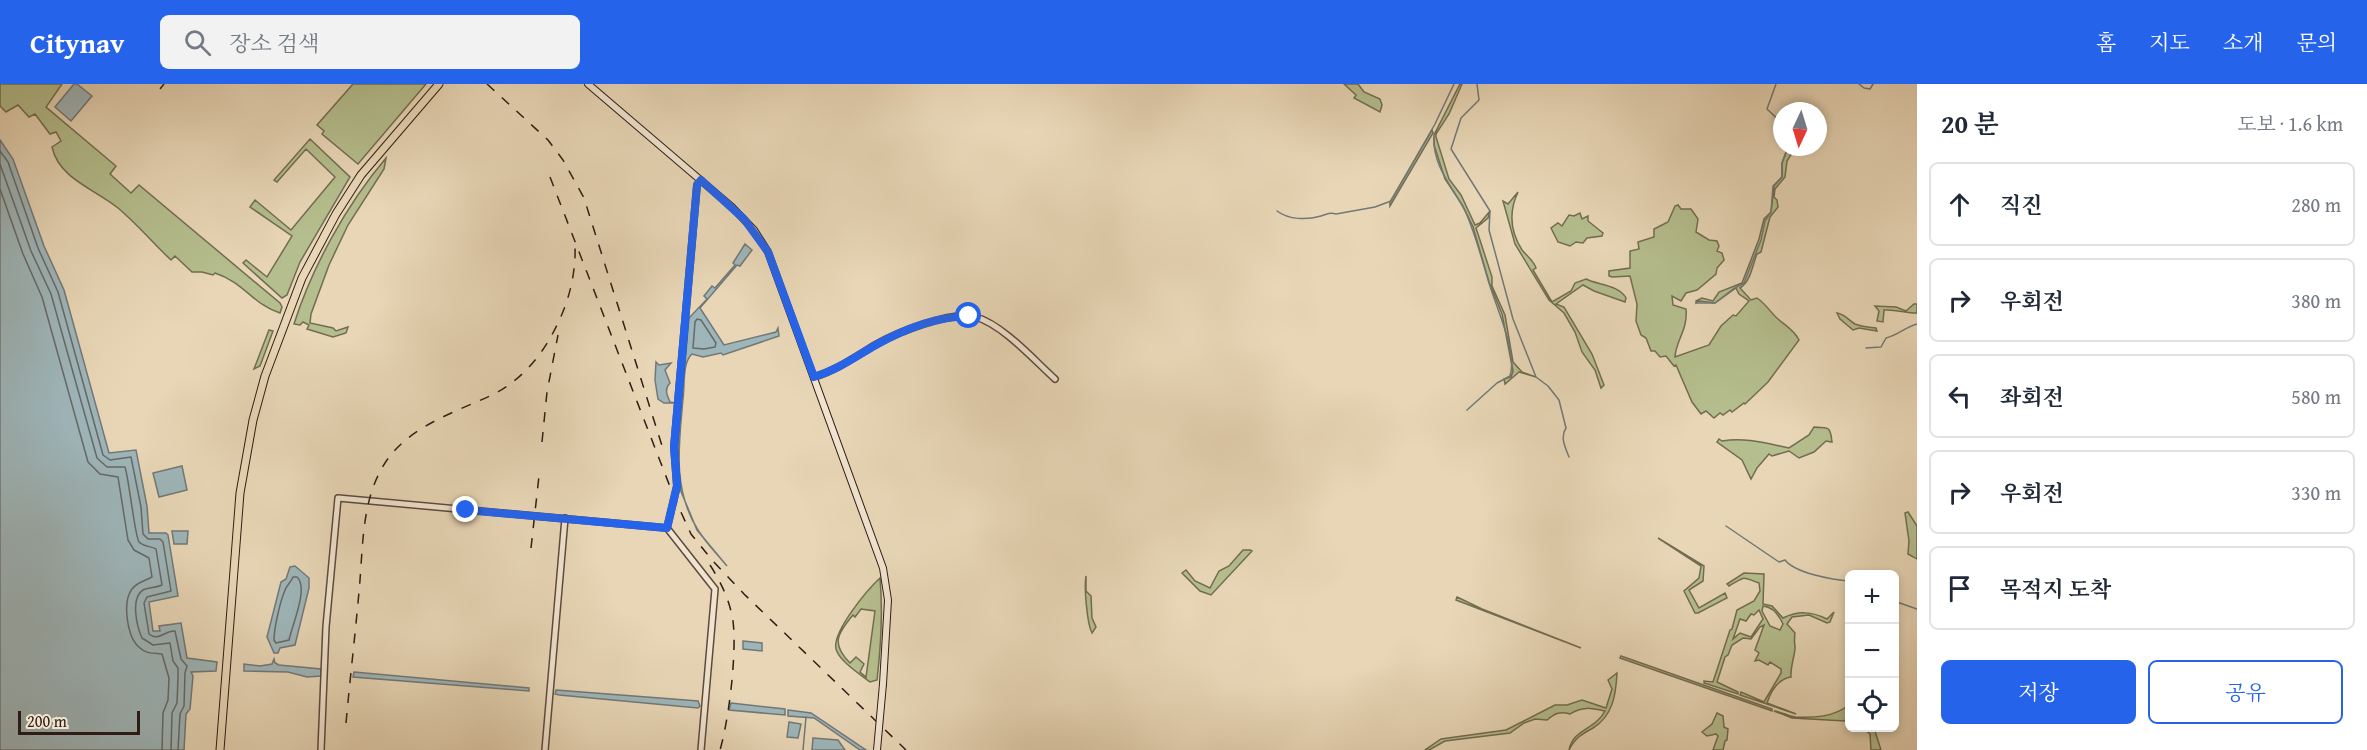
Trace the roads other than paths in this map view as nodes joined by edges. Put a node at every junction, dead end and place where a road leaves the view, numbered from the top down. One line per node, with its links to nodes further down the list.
1 (439, 84): 8 (highway)
2 (588, 84): 3 (main road)
3 (701, 180): 4 (main road); 7 (street)
4 (814, 377): 5 (street); 12 (main road, bridge)
5 (1055, 379)
6 (565, 518): 7 (street); 9 (street); 10 (street)
7 (667, 528): 11 (street)
8 (220, 750)
9 (321, 750)
10 (545, 750)
11 (700, 750)
12 (878, 750)

